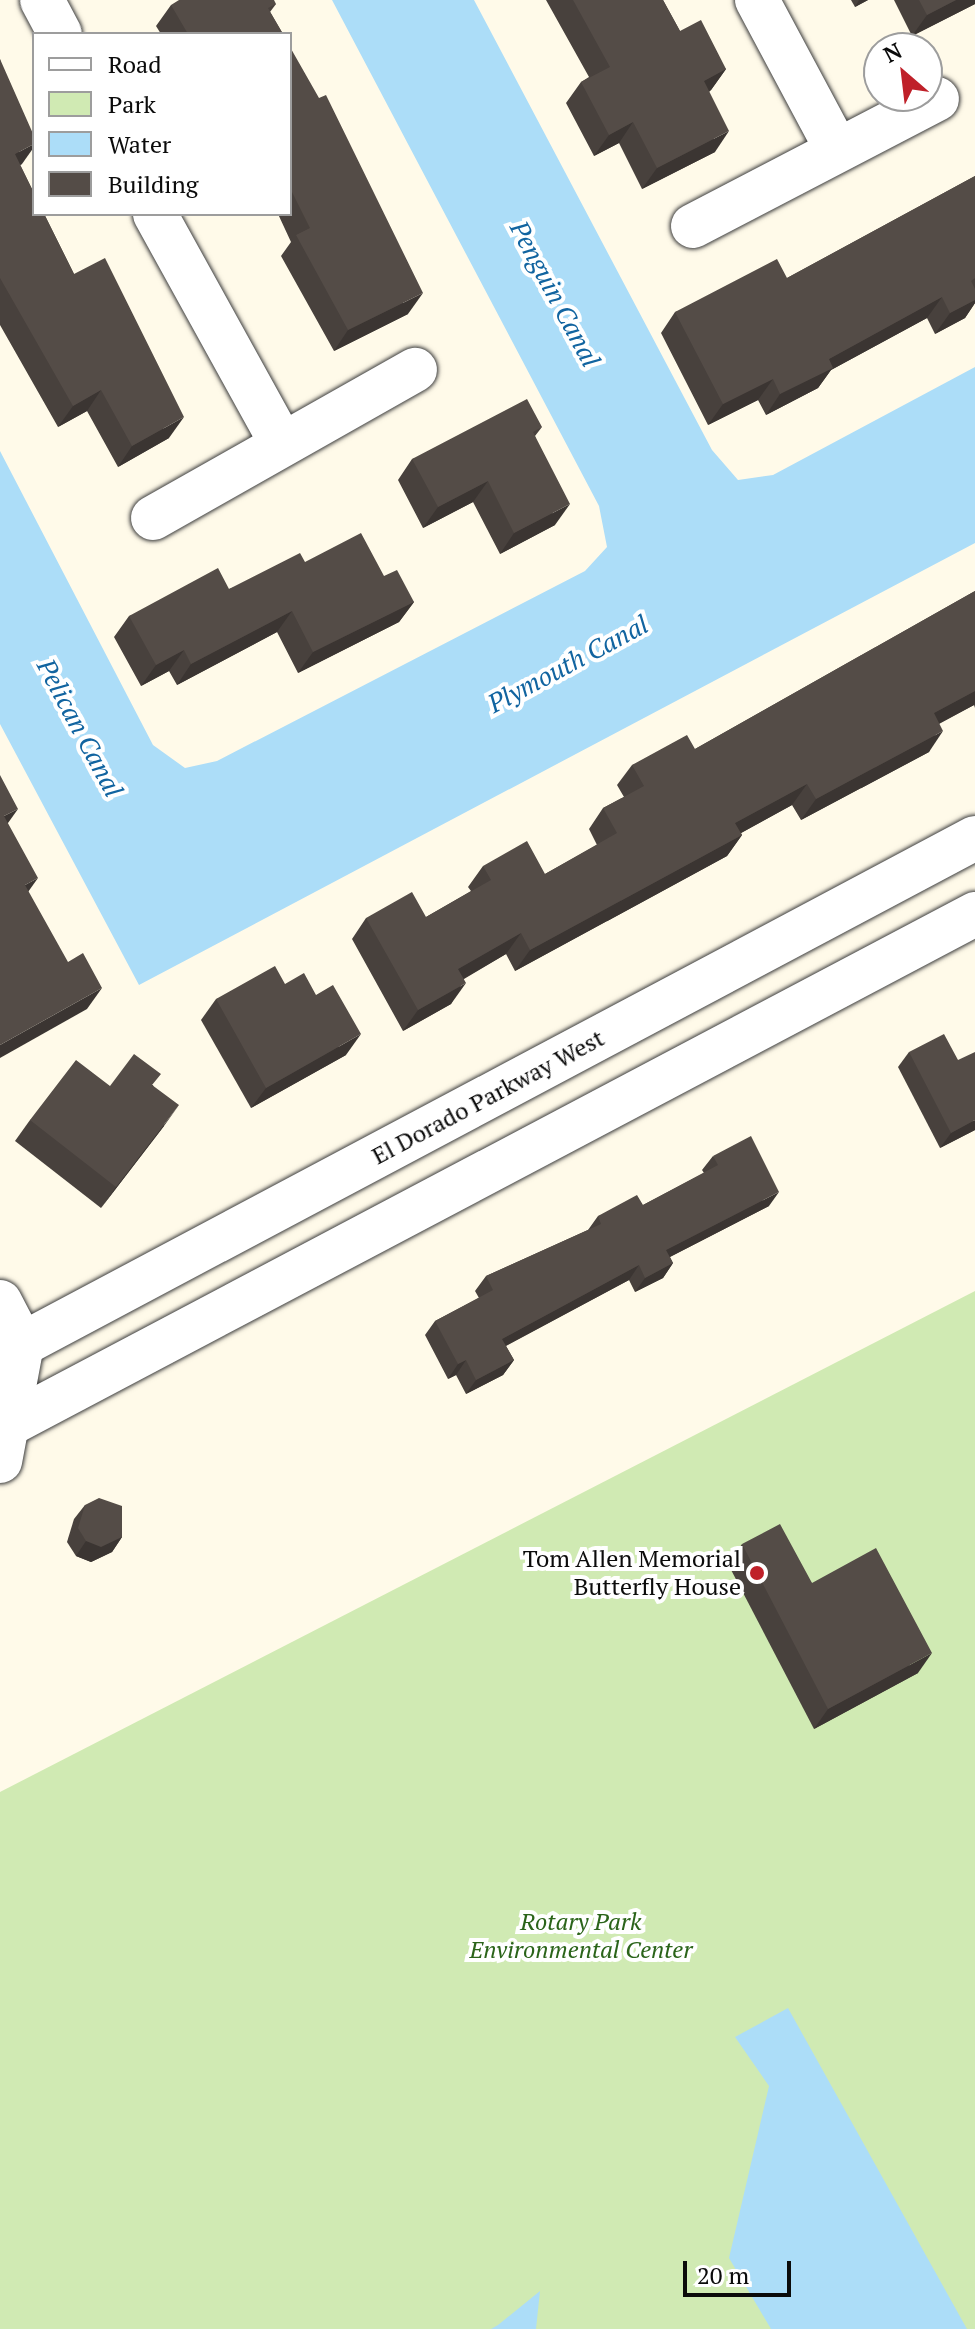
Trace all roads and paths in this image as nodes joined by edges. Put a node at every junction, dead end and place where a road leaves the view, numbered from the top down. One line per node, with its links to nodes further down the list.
1 (42, 0): 3 (street)
2 (757, 0): 5 (street)
3 (59, 32)
4 (912, 112): 5 (street)
5 (837, 150): 7 (street)
6 (156, 216): 9 (street)
7 (693, 226)
8 (415, 370): 9 (street)
9 (282, 444): 10 (street)
10 (153, 518)
11 (975, 838): 13 (street, El Dorado Parkway West)
12 (975, 914): 14 (street)
13 (715, 976): 14 (street); 16 (street, El Dorado Parkway West)
14 (745, 1037): 17 (street)
15 (0, 1302): 16 (street)
16 (11, 1350): 17 (street)
17 (2, 1439)

